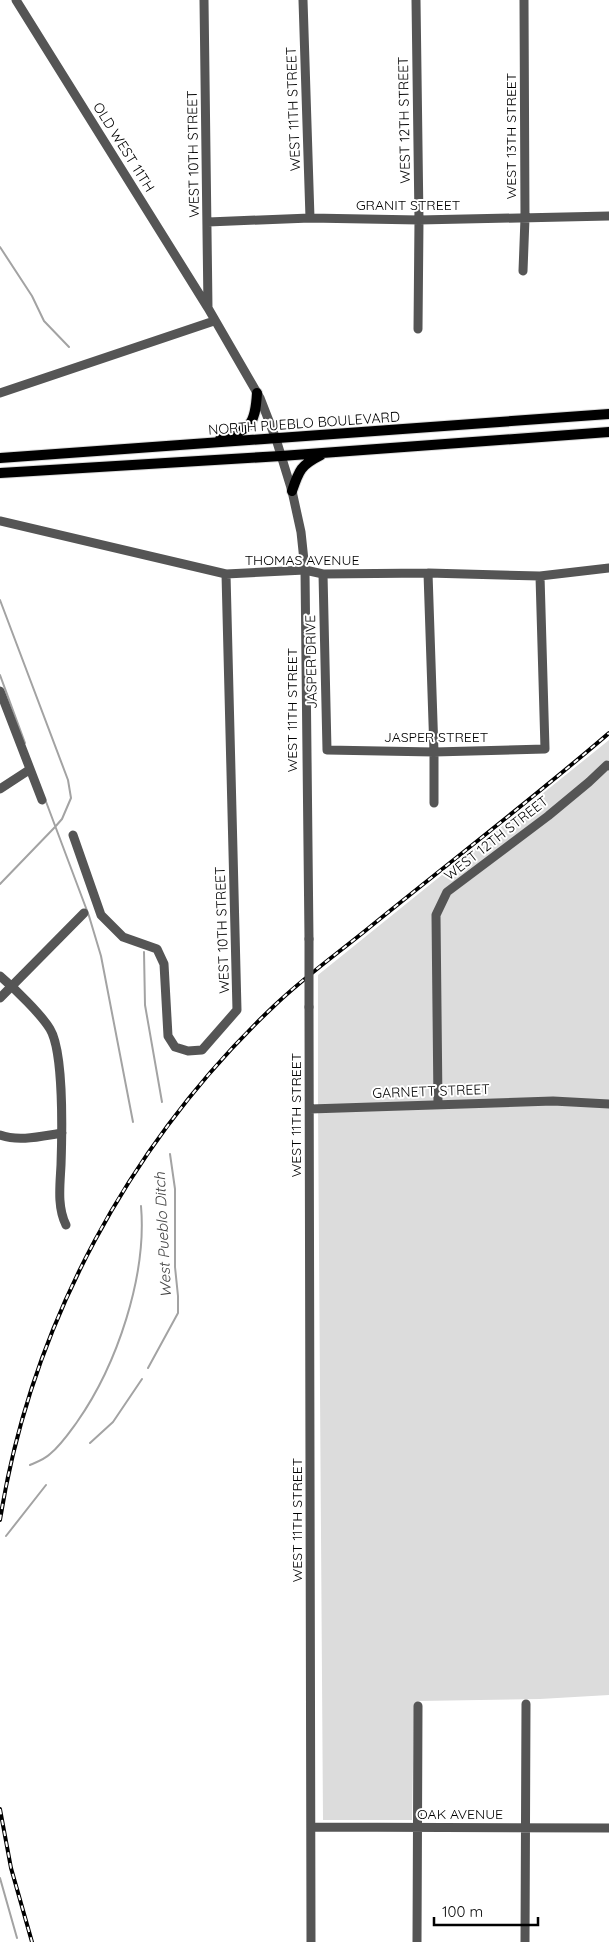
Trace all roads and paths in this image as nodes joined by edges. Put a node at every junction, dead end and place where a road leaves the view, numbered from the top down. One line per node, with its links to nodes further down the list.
1 (16, 0): 12 (street, OLD WEST 11TH)
2 (204, 0): 10 (street, WEST 10TH STREET)
3 (303, 0): 7 (street, WEST 11TH STREET)
4 (416, 0): 9 (street, WEST 12TH STREET)
5 (524, 0): 8 (street, WEST 13TH STREET)
6 (609, 216): 8 (street, GRANIT STREET)
7 (310, 218): 9 (street, GRANIT STREET); 10 (street, GRANIT STREET)
8 (525, 218): 9 (street, GRANIT STREET); 11 (street, WEST 13TH STREET)
9 (419, 220): 14 (street, WEST 12TH STREET)
10 (208, 222): 12 (street, WEST 10TH STREET)
11 (523, 271)
12 (208, 308): 13 (street, WEST 11TH STREET)
13 (214, 321): 15 (street); 16 (street, WEST 11TH STREET)
14 (418, 329)
15 (0, 393)
16 (257, 394): 19 (street, WEST 11TH STREET); 20 (main road)
17 (609, 414): 19 (main road, NORTH PUEBLO BOULEVARD)
18 (609, 432): 21 (main road)
19 (276, 439): 20 (main road, NORTH PUEBLO BOULEVARD); 22 (street, WEST 11TH STREET)
20 (210, 443): 23 (main road, NORTH PUEBLO BOULEVARD)
21 (324, 453): 22 (main road); 25 (main road)
22 (281, 456): 24 (main road); 25 (street, WEST 11TH STREET)
23 (0, 458)
24 (0, 473)
25 (292, 491): 28 (street, WEST 11TH STREET)
26 (0, 521): 30 (street, THOMAS AVENUE)
27 (609, 568): 32 (street, THOMAS AVENUE)
28 (304, 570): 30 (street, THOMAS AVENUE); 31 (street, THOMAS AVENUE); 34 (street, WEST 11TH STREET)
29 (428, 572): 31 (street, THOMAS AVENUE); 32 (street, THOMAS AVENUE); 37 (street)
30 (226, 574): 43 (street, WEST 10TH STREET)
31 (324, 574): 35 (street, JASPER DRIVE)
32 (540, 576): 37 (street, JASPER STREET)
33 (0, 692): 39 (street)
34 (306, 722): 35 (street); 50 (street, WEST 11TH STREET, bridge)
35 (325, 722): 36 (street, JASPER DRIVE)
36 (327, 750): 37 (street, JASPER STREET)
37 (434, 752): 42 (street)
38 (609, 766): 48 (street, WEST 12TH STREET)
39 (29, 770): 40 (street); 41 (street)
40 (0, 789)
41 (42, 800)
42 (434, 803)
43 (72, 835)
44 (84, 913): 46 (street)
45 (0, 976): 46 (street)
46 (12, 986): 47 (street); 51 (street)
47 (0, 998)
48 (438, 1104): 49 (street, GARNETT STREET); 50 (street, GARNETT STREET)
49 (609, 1104)
50 (310, 1109): 56 (street, WEST 11TH STREET)
51 (62, 1133): 52 (street); 53 (street)
52 (0, 1135)
53 (66, 1225)
54 (526, 1704): 58 (street)
55 (418, 1706): 57 (street)
56 (310, 1827): 57 (street, OAK AVENUE); 60 (street, WEST 11TH STREET)
57 (417, 1828): 58 (street, OAK AVENUE); 61 (street)
58 (526, 1828): 59 (street, OAK AVENUE); 62 (street)
59 (609, 1828)
60 (312, 1942)
61 (417, 1942)
62 (524, 1942)

